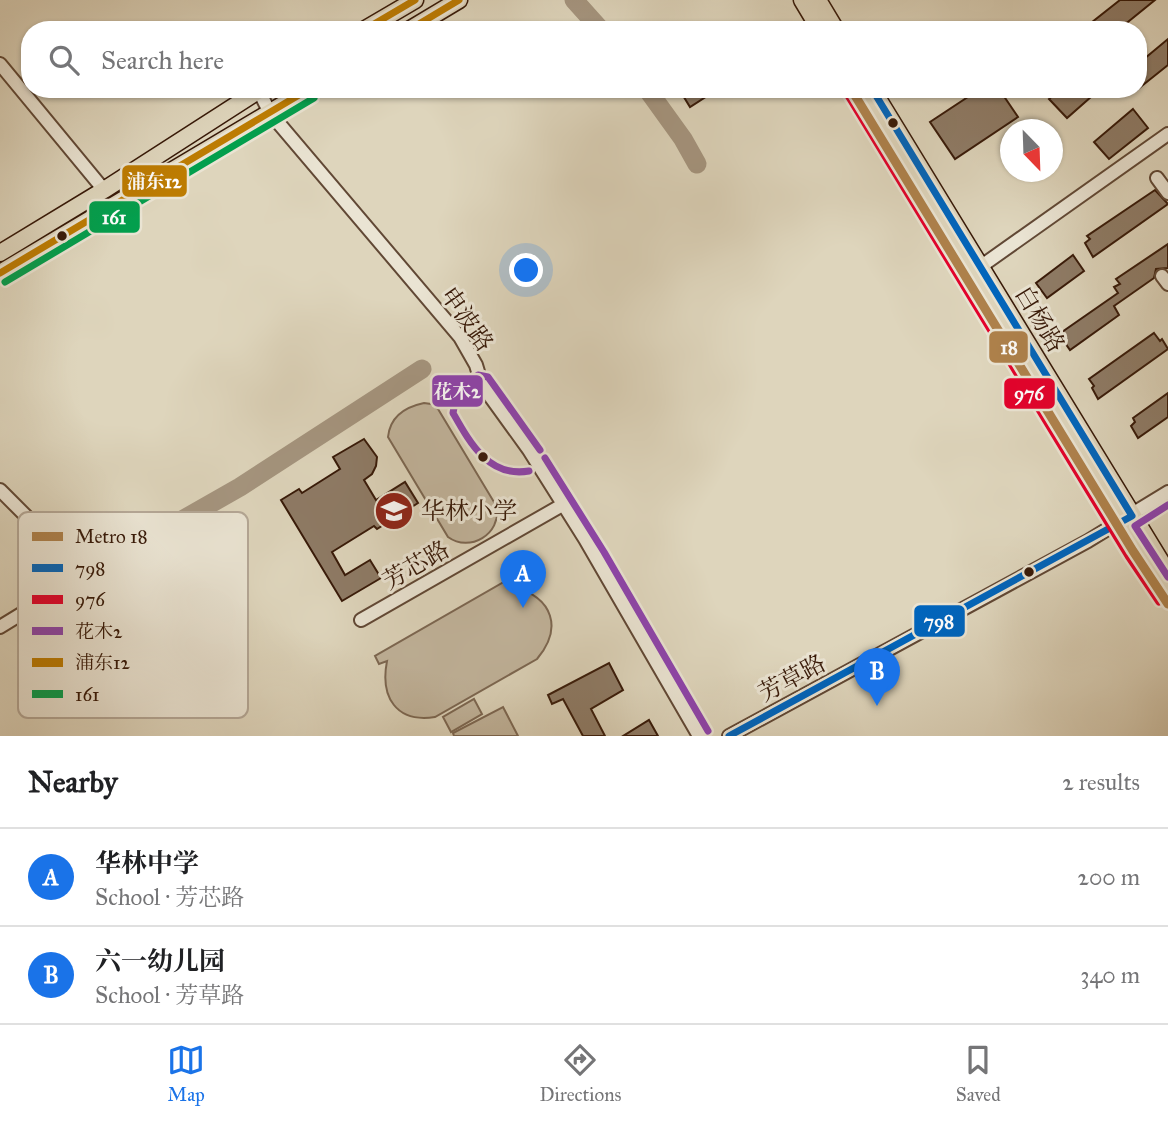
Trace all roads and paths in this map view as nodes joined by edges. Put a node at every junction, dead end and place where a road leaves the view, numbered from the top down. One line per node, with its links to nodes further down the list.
1 (415, 0): 5 (main road)
2 (459, 0): 6 (main road)
3 (802, 0): 7 (main road)
4 (818, 0): 8 (main road)
5 (379, 21)
6 (424, 21)
7 (815, 21)
8 (831, 21)
9 (0, 64): 10 (street)
10 (21, 89)
11 (28, 98): 20 (street)
12 (248, 98): 20 (main road)
13 (263, 98): 17 (street, 申波路)
14 (294, 98): 17 (main road)
15 (862, 98): 23 (main road, 白杨路)
16 (877, 98): 23 (main road, 白杨路)
17 (270, 113): 24 (main road); 27 (street, 申波路)
18 (1168, 134): 23 (street)
19 (1157, 178): 21 (street)
20 (104, 190): 22 (main road)
21 (1168, 194)
22 (0, 253)
23 (976, 271): 29 (main road, 白杨路)
24 (0, 274)
25 (0, 490): 28 (street)
26 (1168, 492): 29 (street, 芳草路)
27 (564, 505): 33 (street, 芳芯路); 35 (street, 申波路)
28 (22, 512)
29 (1126, 519): 30 (main road, 白杨路); 31 (main road, 白杨路); 36 (street, 芳草路)
30 (1168, 573)
31 (1168, 596)
32 (18, 616): 34 (street)
33 (361, 620)
34 (0, 627)
35 (699, 736)
36 (729, 736)

